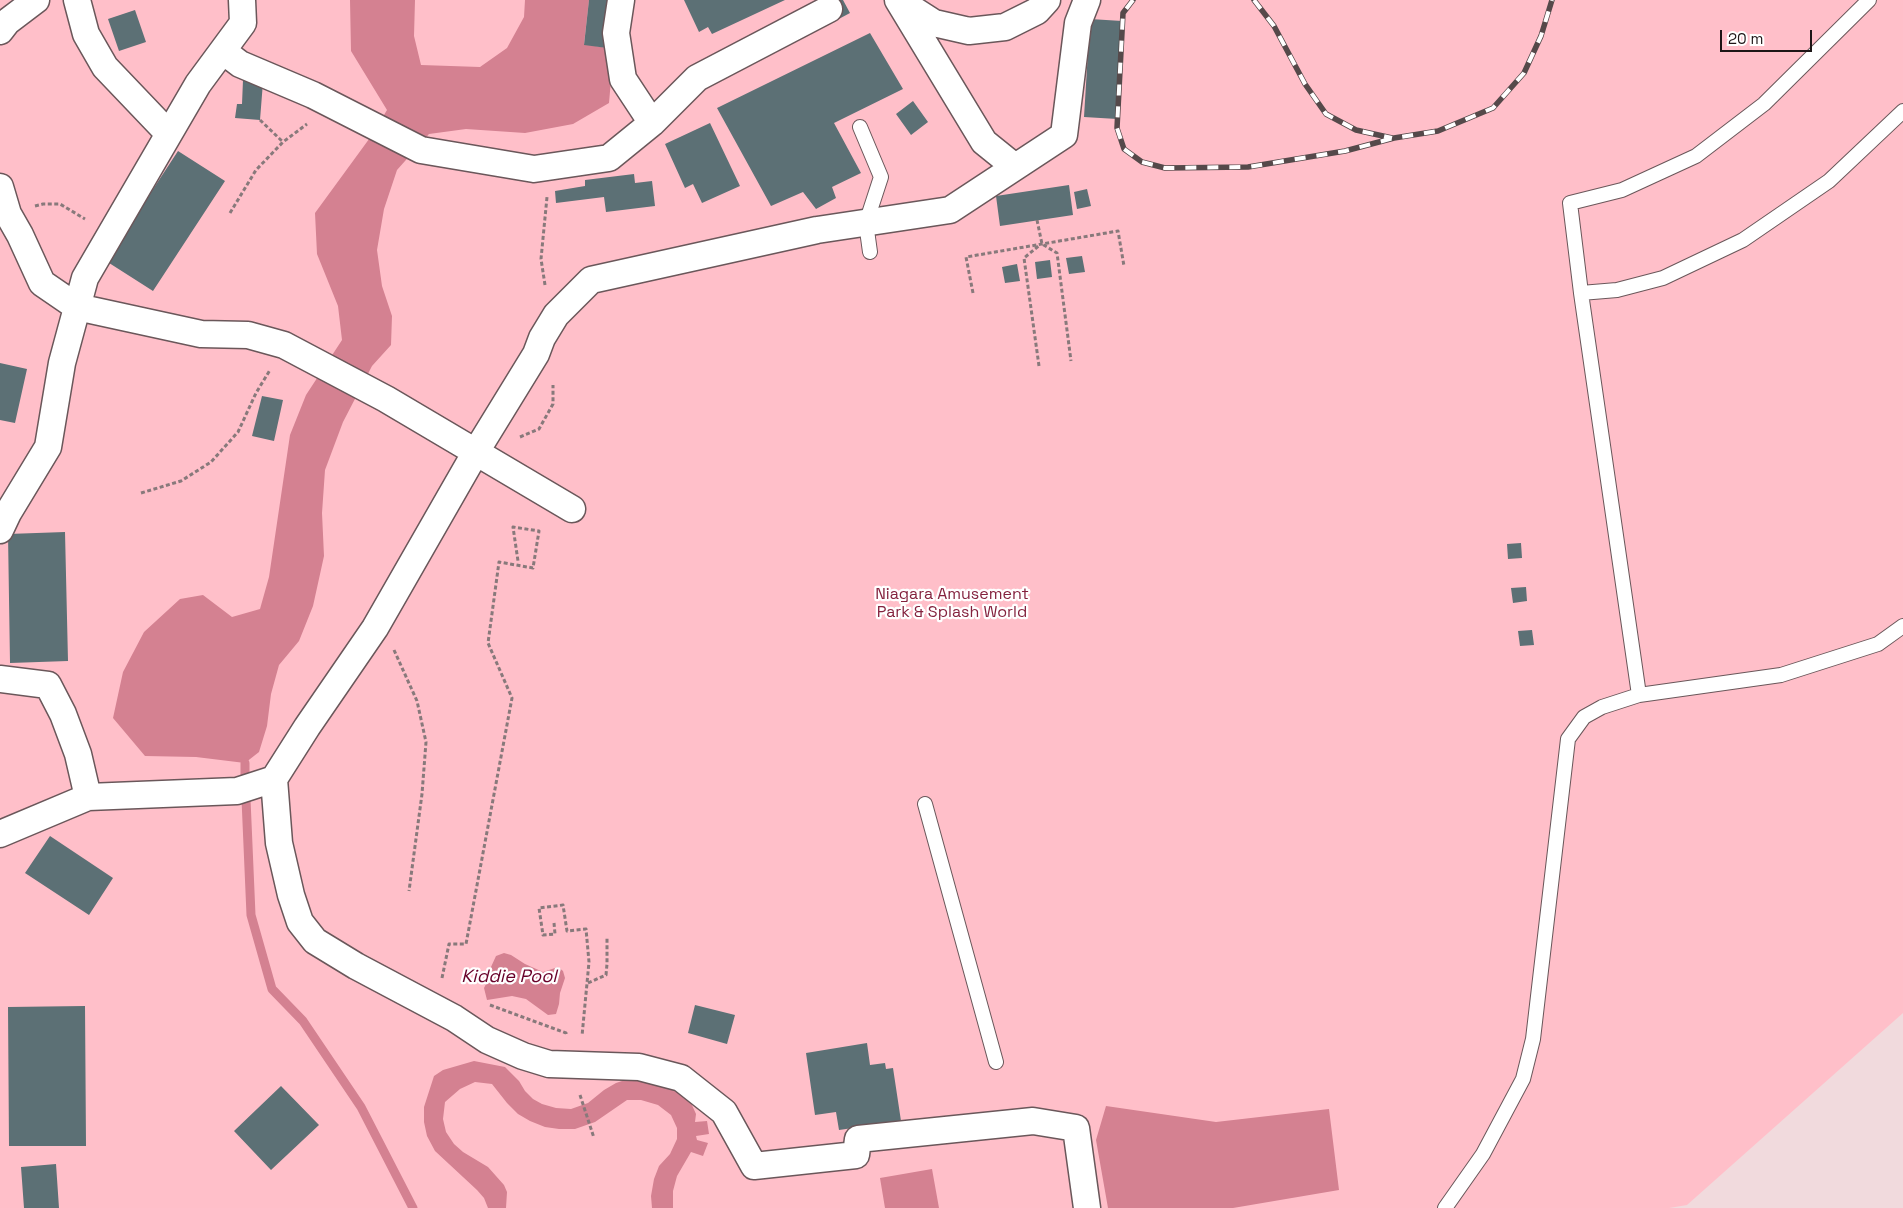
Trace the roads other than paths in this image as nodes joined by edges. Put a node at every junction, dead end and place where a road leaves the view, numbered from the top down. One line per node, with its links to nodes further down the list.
1 (36, 0): 10 (street)
2 (76, 0): 15 (street)
3 (242, 0): 11 (street)
4 (621, 0): 13 (street)
5 (900, 0): 6 (street); 16 (street)
6 (1047, 0)
7 (1087, 0): 16 (street)
8 (1869, 0): 20 (lane)
9 (840, 4): 13 (street)
10 (0, 31)
11 (223, 51): 13 (street); 15 (street)
12 (1903, 112): 20 (lane)
13 (652, 123)
14 (860, 127): 18 (lane)
15 (168, 133): 21 (street)
16 (1015, 167): 18 (street)
17 (0, 187): 21 (street)
18 (866, 222): 19 (lane); 22 (street)
19 (870, 252)
20 (1581, 293): 27 (lane)
21 (77, 306): 22 (street); 24 (street)
22 (476, 452): 23 (street); 28 (street)
23 (572, 509)
24 (0, 530)
25 (1903, 626): 27 (lane)
26 (0, 679): 29 (street)
27 (1639, 695): 34 (lane)
28 (274, 779): 29 (street); 33 (street)
29 (88, 797): 31 (street)
30 (925, 804): 32 (lane)
31 (0, 834)
32 (996, 1062)
33 (1087, 1208)
34 (1445, 1208)

